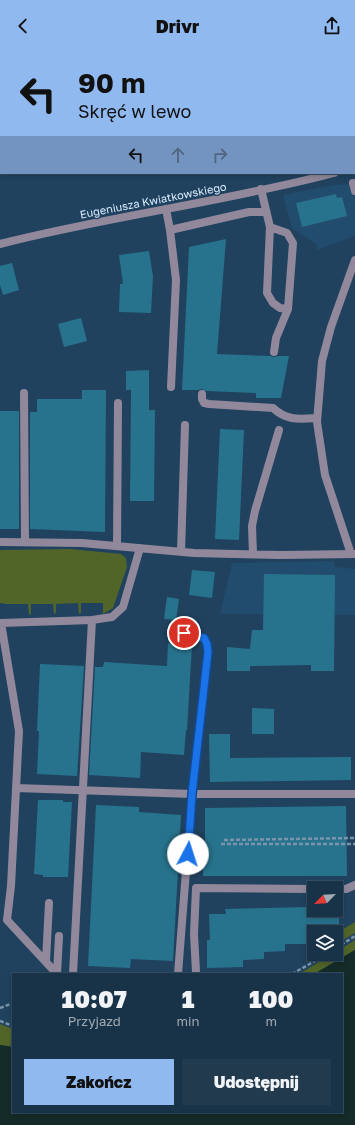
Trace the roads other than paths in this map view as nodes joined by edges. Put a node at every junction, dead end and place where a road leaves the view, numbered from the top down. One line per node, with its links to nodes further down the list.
1 (330, 174): 2 (street, Eugeniusza Kwiatkowskiego)
2 (261, 190): 3 (street, Eugeniusza Kwiatkowskiego); 4 (street)
3 (166, 208): 6 (street); 7 (street, Eugeniusza Kwiatkowskiego)
4 (266, 212): 5 (street); 6 (street)
5 (270, 227): 9 (street); 9 (street)
6 (170, 230): 11 (street)
7 (0, 244)
8 (355, 260): 15 (street)
9 (288, 309): 10 (street)
10 (274, 352)
11 (171, 387)
12 (24, 392): 19 (street)
13 (202, 394): 15 (street)
14 (118, 403): 20 (street)
15 (317, 418): 24 (street)
16 (185, 425): 22 (street)
17 (279, 430): 23 (street)
18 (0, 542): 19 (street)
19 (25, 542): 20 (street)
20 (117, 546): 21 (street)
21 (140, 548): 22 (street); 25 (street)
22 (181, 552): 23 (street)
23 (253, 554): 24 (street)
24 (353, 554)
25 (92, 620): 26 (street); 29 (street)
26 (1, 621): 28 (street)
27 (184, 633): 30 (street)
28 (16, 788): 29 (street); 37 (street)
29 (84, 791): 30 (street); 41 (street)
30 (192, 794): 31 (street); 42 (street)
31 (355, 794)
32 (355, 885): 34 (street)
33 (307, 889): 38 (street)
34 (343, 889)
35 (49, 903): 37 (street)
36 (59, 936): 40 (street)
37 (46, 961): 39 (street)
38 (196, 972)
39 (56, 973)
40 (57, 973)
41 (74, 973)
42 (178, 973)

